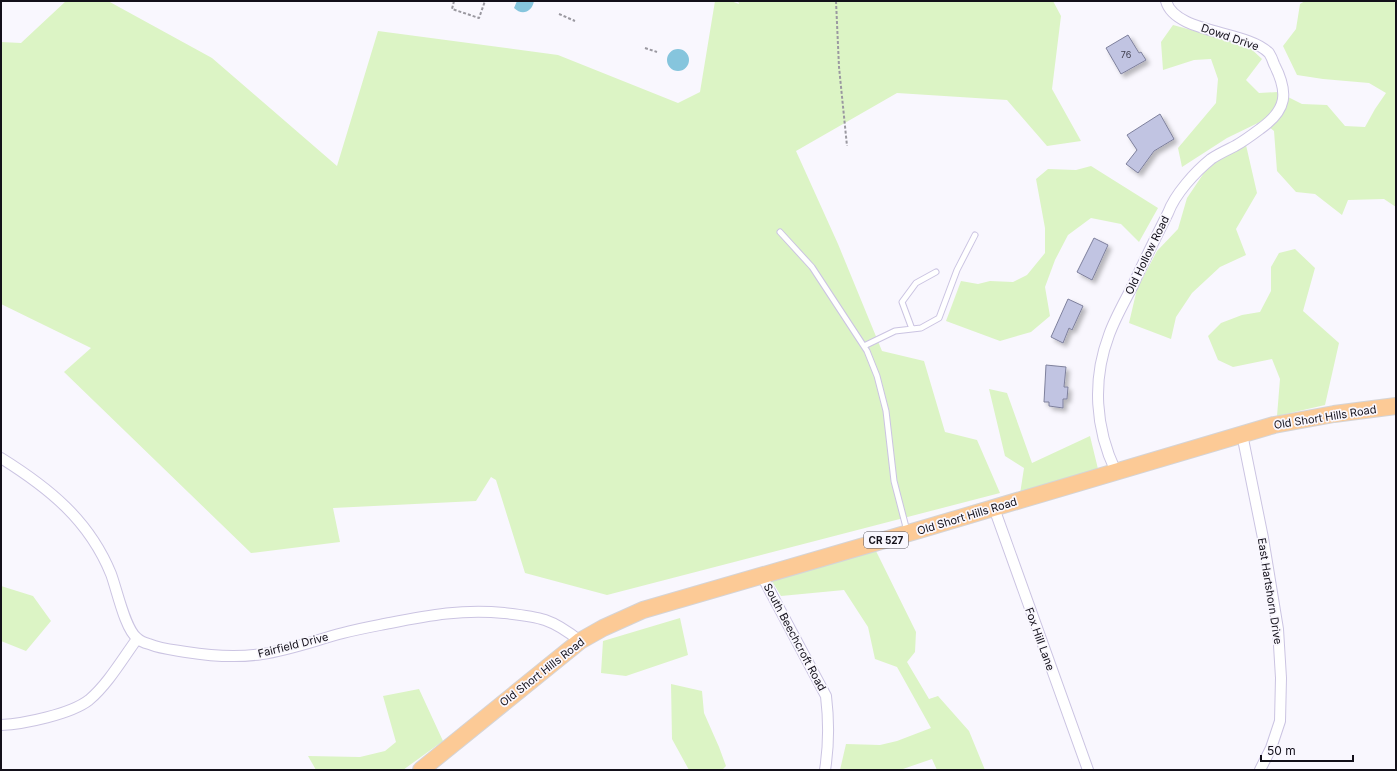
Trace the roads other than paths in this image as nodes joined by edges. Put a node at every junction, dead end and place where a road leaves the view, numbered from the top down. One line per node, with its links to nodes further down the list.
1 (1166, 1): 2 (street, Dowd Drive)
2 (1282, 84): 11 (street, Old Hollow Road)
3 (780, 232): 7 (lane)
4 (975, 235): 6 (lane)
5 (936, 272): 6 (lane)
6 (912, 329): 7 (lane)
7 (864, 346): 13 (lane)
8 (1396, 406): 9 (main road, Old Short Hills Road / CR 527)
9 (1242, 434): 11 (main road, Old Short Hills Road / CR 527); 21 (street, East Hartshorn Drive)
10 (1, 458): 15 (street)
11 (1116, 472): 12 (main road, Old Short Hills Road / CR 527)
12 (994, 508): 13 (main road, Old Short Hills Road / CR 527); 20 (street, Fox Hill Lane)
13 (908, 534): 14 (main road, Old Short Hills Road / CR 527)
14 (762, 576): 16 (main road, Old Short Hills Road / CR 527); 19 (street, South Beechcroft Road)
15 (137, 639): 16 (street, Fairfield Drive); 17 (street)
16 (580, 641): 18 (main road, Old Short Hills Road / CR 527)
17 (1, 725)
18 (421, 770)
19 (825, 770)
20 (1088, 770)
21 (1260, 770)

